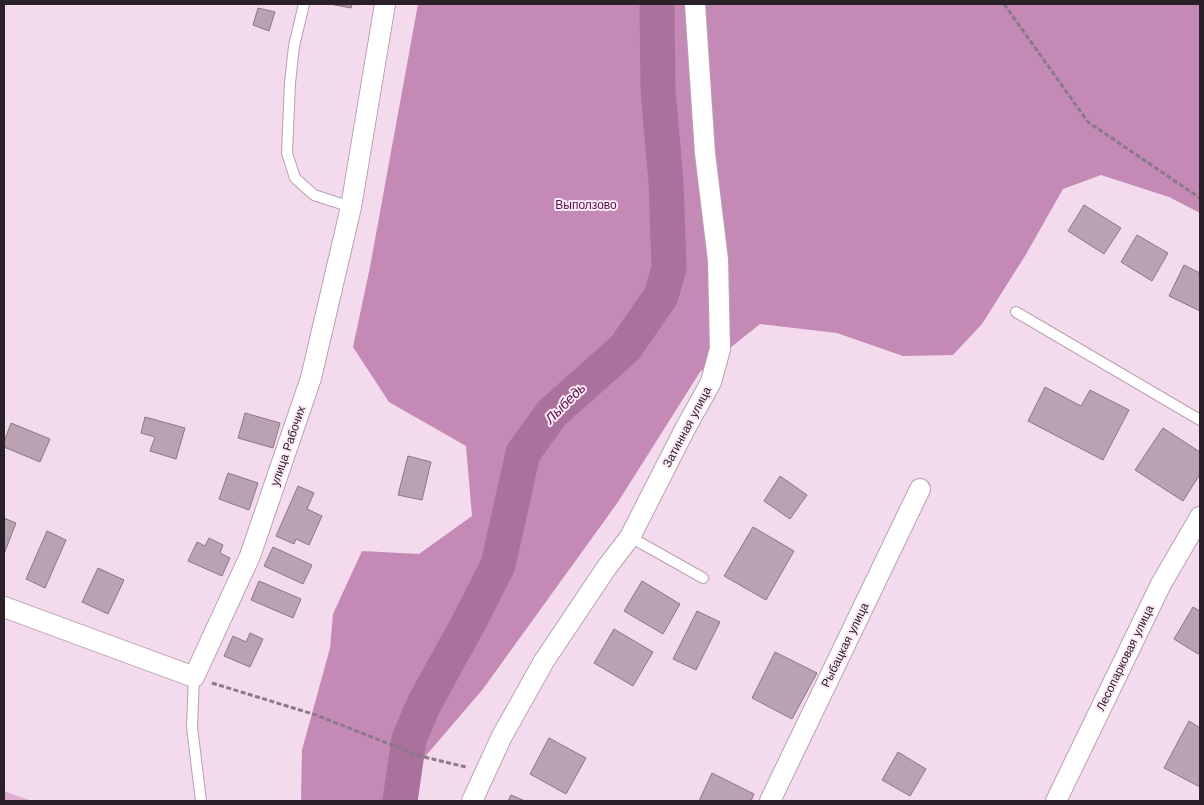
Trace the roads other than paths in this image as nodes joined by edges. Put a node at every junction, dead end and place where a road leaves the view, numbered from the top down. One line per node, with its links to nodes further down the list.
1 (304, 4): 4 (lane)
2 (384, 4): 4 (street, улица Рабочих)
3 (695, 4): 9 (street, Затинная улица)
4 (350, 208): 12 (street, улица Рабочих)
5 (1016, 312): 6 (lane)
6 (1200, 420)
7 (920, 489): 15 (street, Рыбацкая улица)
8 (1200, 517): 16 (street, Лесопарковая улица)
9 (630, 537): 10 (lane); 14 (street, Затинная улица)
10 (703, 578)
11 (4, 607): 12 (street)
12 (194, 677): 13 (lane)
13 (201, 801)
14 (472, 801)
15 (770, 801)
16 (1056, 801)

